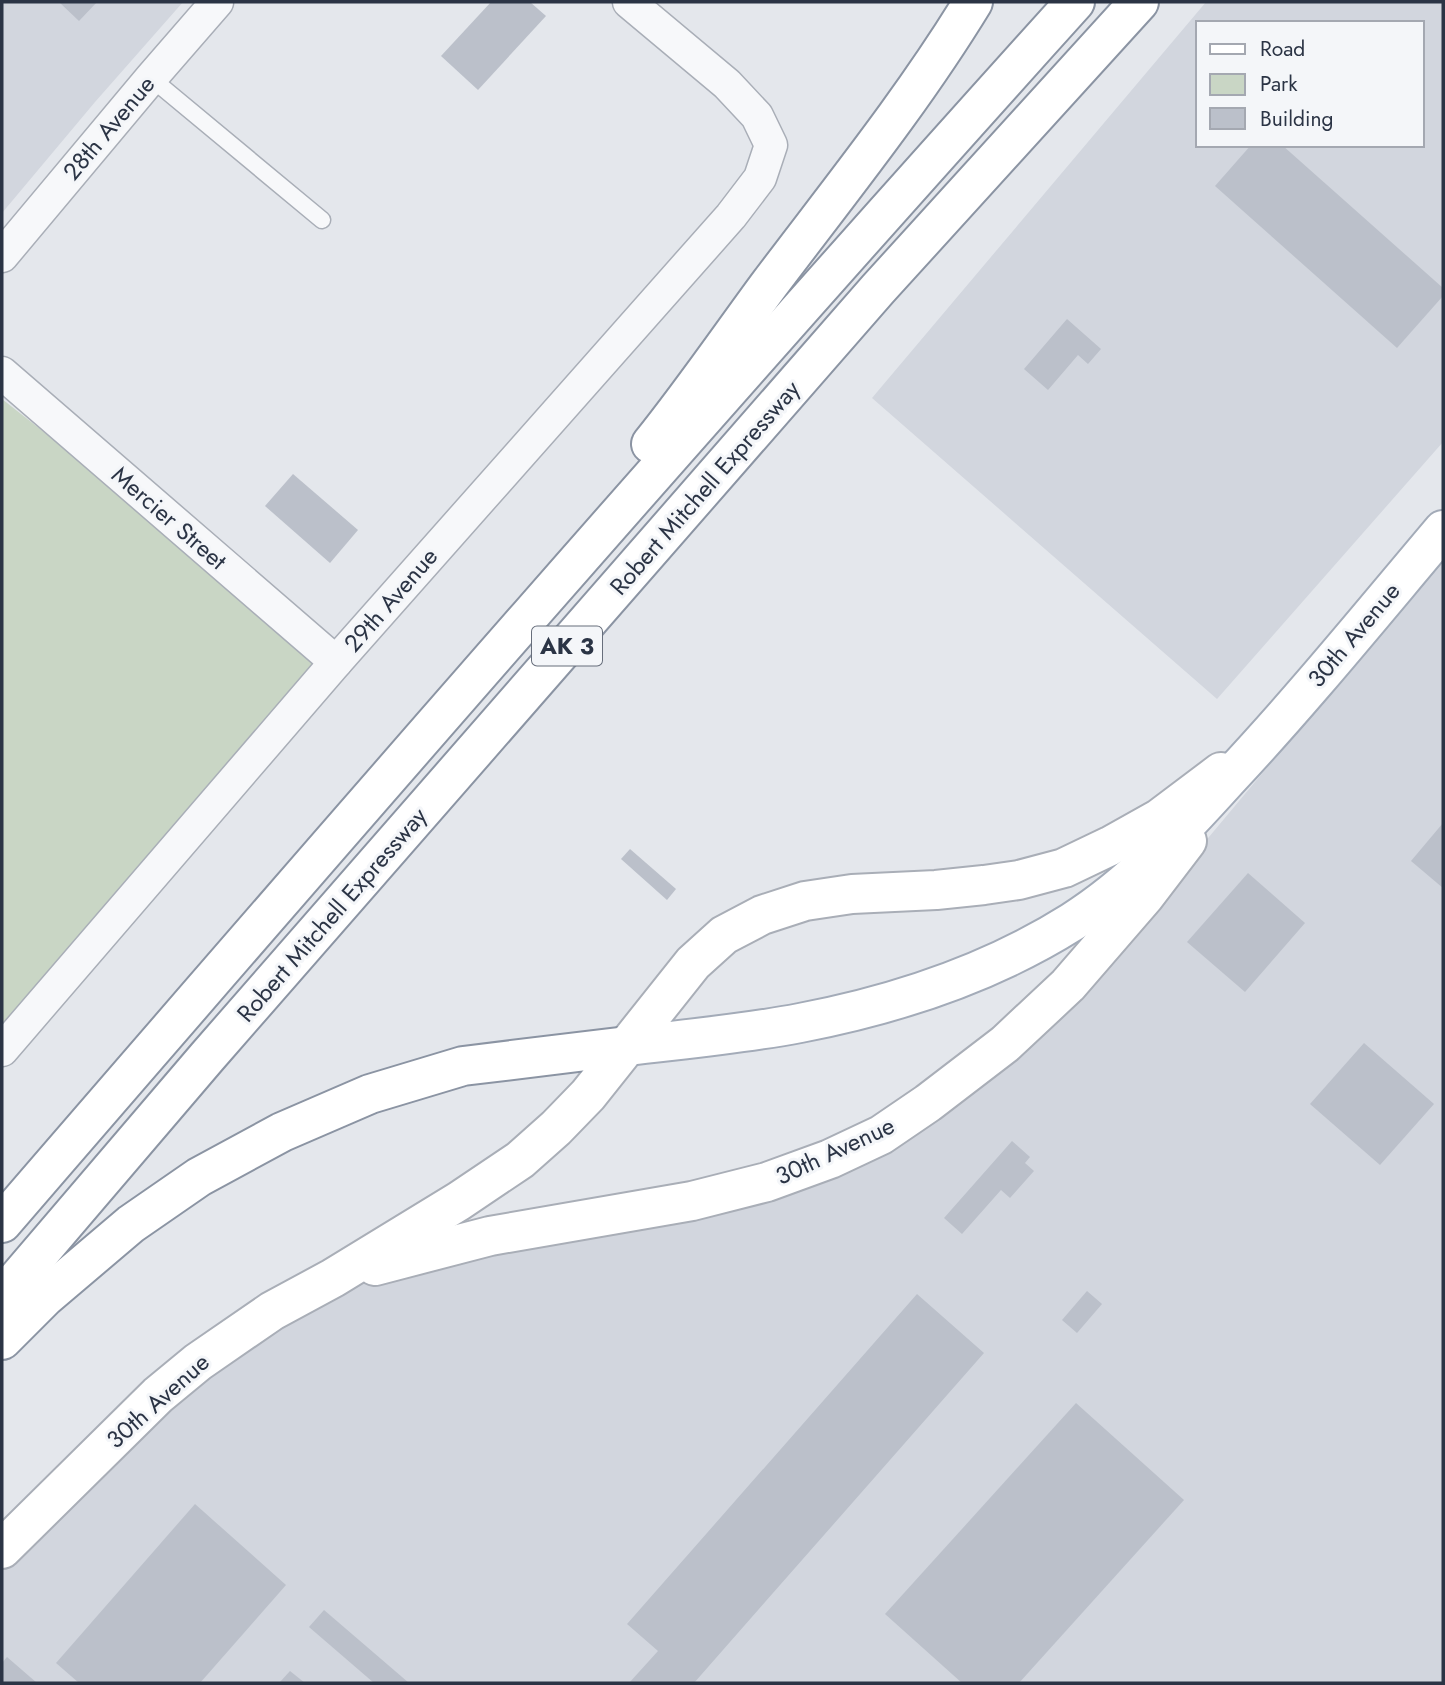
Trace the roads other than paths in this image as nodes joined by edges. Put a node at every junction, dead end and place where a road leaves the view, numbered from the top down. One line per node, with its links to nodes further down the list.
1 (217, 2): 6 (street, 28th Avenue)
2 (629, 2): 11 (street, 29th Avenue)
3 (973, 2): 13 (main road)
4 (1075, 2): 13 (main road, Robert Mitchell Expressway / AK 3)
5 (1139, 2): 18 (main road, Robert Mitchell Expressway / AK 3)
6 (151, 78): 7 (lane); 8 (street, 28th Avenue)
7 (322, 220)
8 (2, 256)
9 (2, 373): 11 (street, Mercier Street)
10 (1443, 530): 12 (main road, 30th Avenue)
11 (336, 662): 15 (street, 29th Avenue)
12 (1265, 739): 14 (main road); 14 (main road, 30th Avenue); 17 (main road, 30th Avenue)
13 (356, 815): 16 (main road, Robert Mitchell Expressway / AK 3)
14 (627, 1046): 17 (main road, 30th Avenue); 19 (main road)
15 (2, 1050)
16 (2, 1223)
17 (333, 1278): 20 (main road, 30th Avenue)
18 (2, 1297)
19 (2, 1340)
20 (2, 1549)

